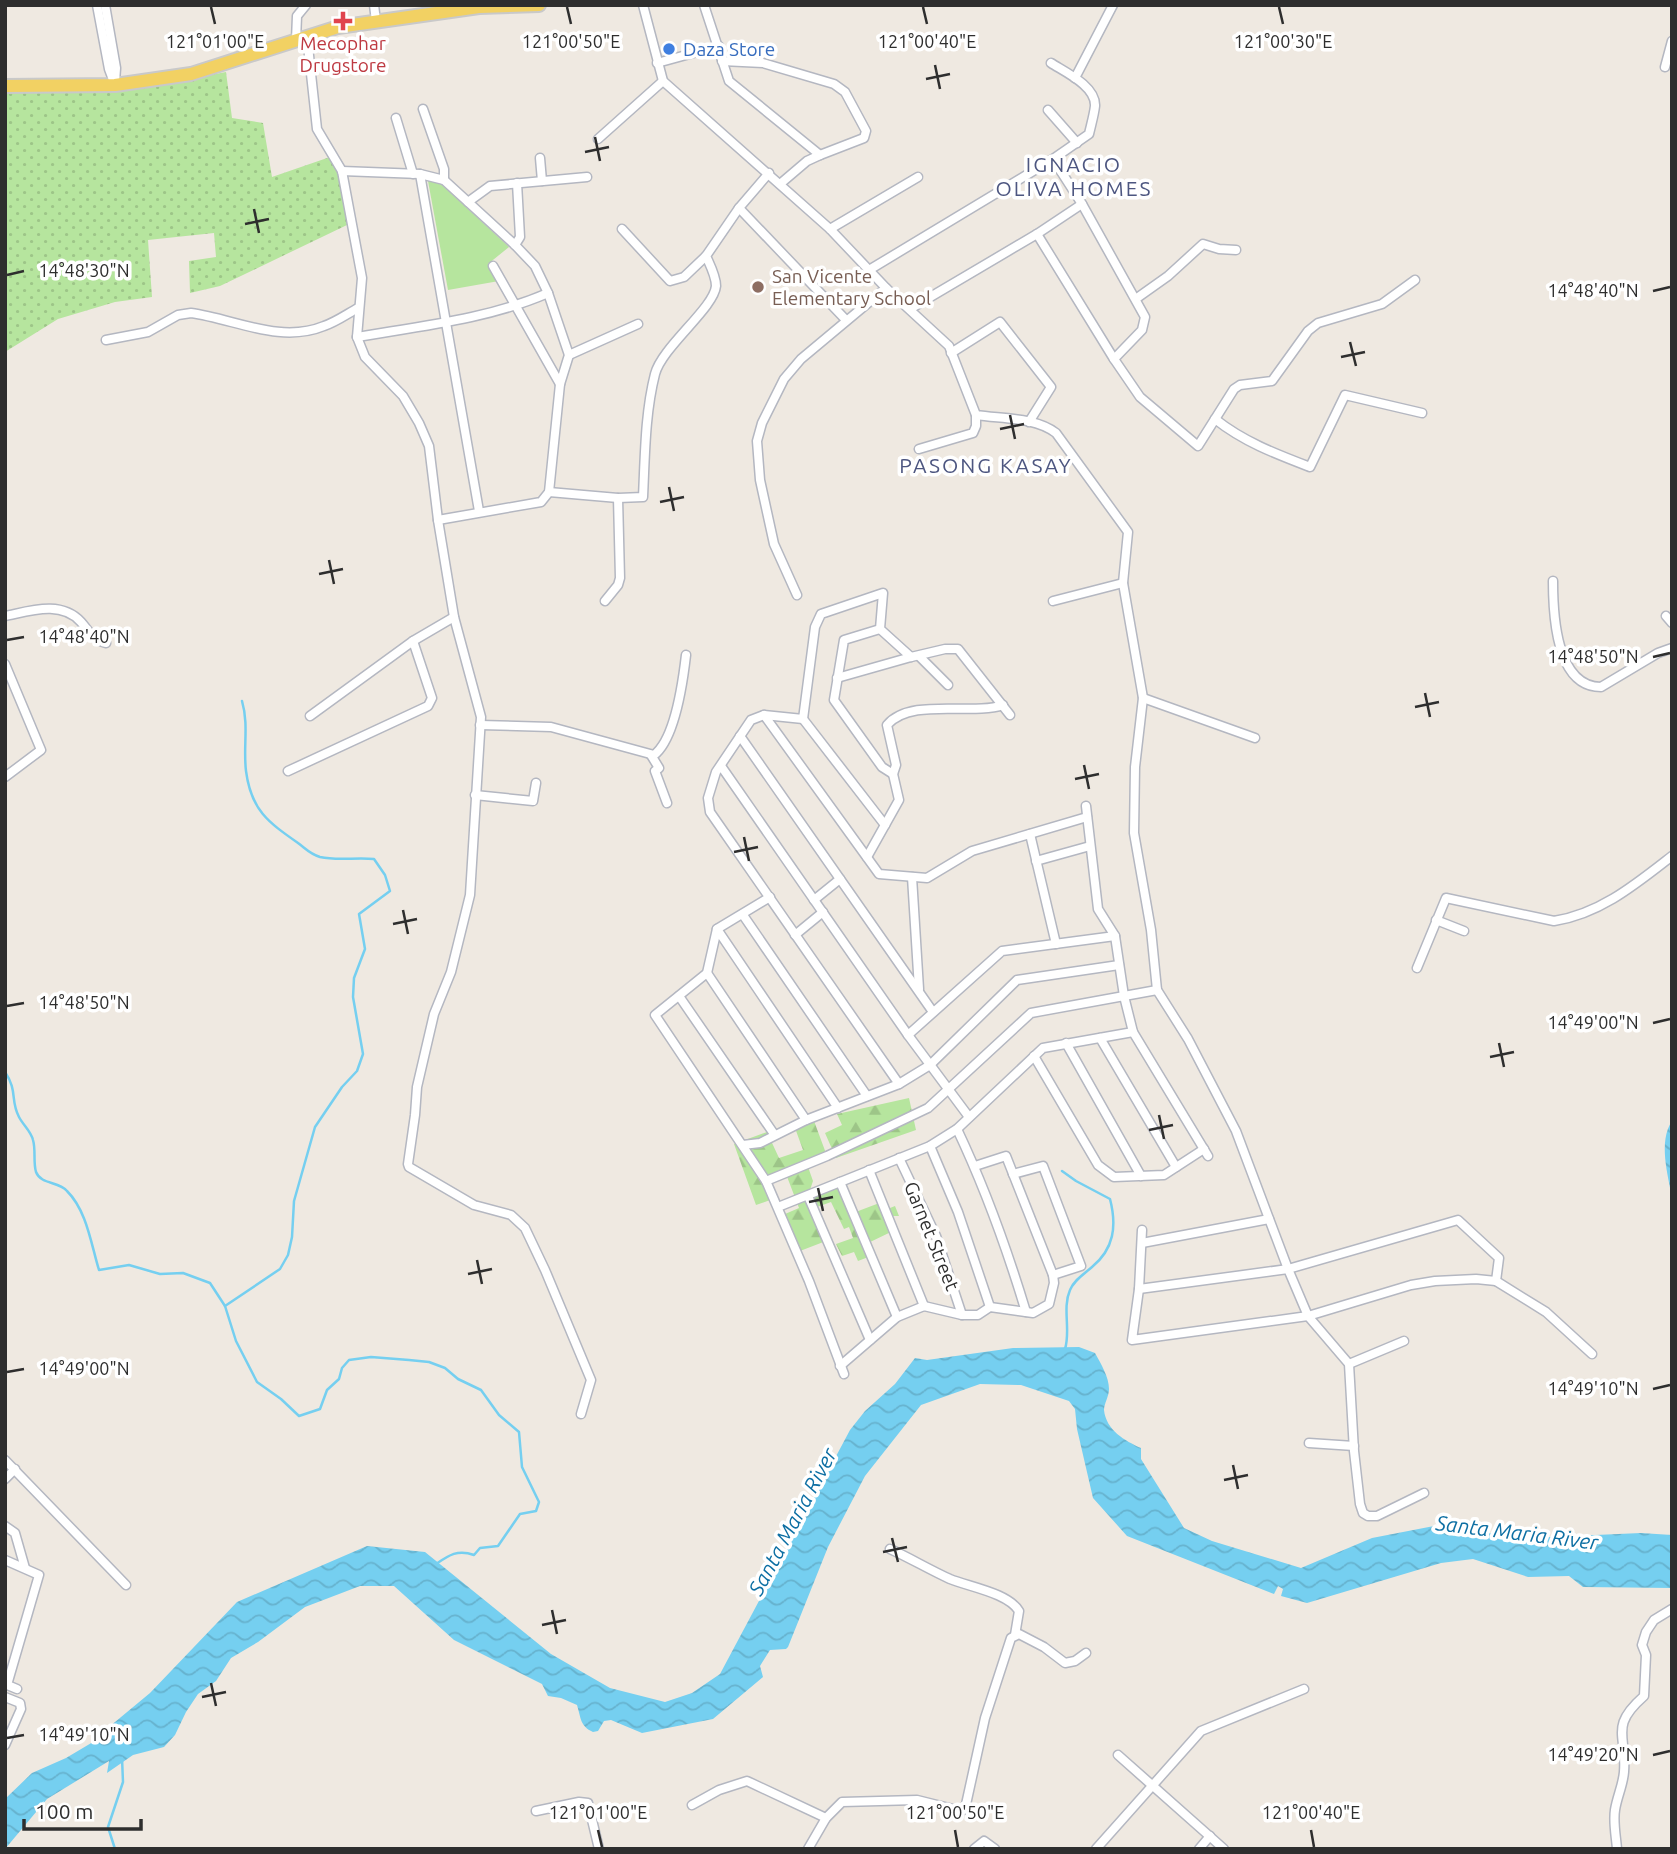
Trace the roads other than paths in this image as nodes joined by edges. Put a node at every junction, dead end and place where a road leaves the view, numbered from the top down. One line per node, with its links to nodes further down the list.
1 (97, 5): 20 (street)
2 (105, 5): 20 (street)
3 (306, 5): 11 (street)
4 (374, 5): 10 (street)
5 (539, 5): 9 (main road)
6 (643, 5): 15 (street)
7 (704, 5): 13 (street)
8 (1112, 5): 18 (street)
9 (410, 11): 10 (main road)
10 (376, 21): 11 (main road)
11 (301, 38): 20 (main road); 30 (street)
12 (1672, 41): 17 (street)
13 (719, 46): 14 (street); 15 (street)
14 (722, 61): 27 (street); 27 (street)
15 (657, 63): 19 (street)
16 (1051, 63): 18 (street)
17 (1665, 67)
18 (1075, 78): 26 (street)
19 (663, 81): 25 (street); 31 (street)
20 (115, 85): 21 (main road)
21 (5, 86)
22 (422, 109): 35 (street)
23 (1048, 110): 26 (street)
24 (397, 118): 32 (street)
25 (598, 139)
26 (1077, 143): 29 (street)
27 (820, 155): 38 (street)
28 (540, 158): 36 (street)
29 (1053, 159): 40 (street); 49 (street)
30 (342, 171): 32 (street); 55 (street)
31 (769, 173): 38 (street); 41 (street)
32 (417, 174): 35 (street); 58 (street)
33 (587, 177): 36 (street)
34 (918, 177): 43 (street)
35 (444, 180): 39 (street)
36 (542, 181): 37 (street)
37 (517, 183): 39 (street); 45 (street)
38 (780, 184): 43 (street)
39 (468, 202): 45 (street)
40 (1082, 204): 44 (street); 53 (street)
41 (739, 208): 47 (street); 57 (street)
42 (622, 229): 47 (street)
43 (830, 229): 49 (street)
44 (1037, 234): 56 (street); 64 (street)
45 (515, 245): 52 (street)
46 (1236, 250): 53 (street)
47 (706, 256): 72 (street)
48 (493, 266): 54 (street)
49 (869, 270): 51 (street)
50 (1415, 280): 68 (street)
51 (886, 288): 56 (street); 57 (street)
52 (548, 293): 54 (street); 63 (street)
53 (1137, 298): 64 (street)
54 (517, 306): 58 (street); 65 (street)
55 (358, 308): 60 (street); 61 (street)
56 (910, 309): 62 (street)
57 (846, 320): 77 (street)
58 (447, 322): 60 (street); 73 (street)
59 (638, 324): 63 (street)
60 (357, 337): 74 (street)
61 (106, 340)
62 (951, 353): 67 (street); 69 (street)
63 (569, 355): 65 (street)
64 (1114, 359): 68 (street)
65 (561, 384): 71 (street)
66 (1422, 413): 68 (street)
67 (976, 415): 69 (street); 70 (street)
68 (1215, 419)
69 (1030, 422): 76 (street)
70 (919, 449)
71 (548, 492): 72 (street); 73 (street)
72 (618, 498): 78 (street)
73 (479, 511): 74 (street)
74 (438, 520): 81 (street)
75 (1553, 581): 85 (street)
76 (1123, 583): 79 (street); 91 (street)
77 (797, 595)
78 (606, 601)
79 (1053, 601)
80 (5, 616): 84 (street)
81 (454, 618): 83 (street); 97 (street)
82 (880, 629): 87 (street); 89 (street); 96 (street)
83 (413, 641): 95 (street); 102 (street)
84 (106, 643)
85 (1672, 648)
86 (686, 655): 100 (street)
87 (915, 657): 89 (street); 90 (street); 92 (street)
88 (5, 664): 104 (street)
89 (837, 678): 103 (street)
90 (948, 685)
91 (1143, 698): 99 (street); 131 (street)
92 (1003, 705): 94 (street); 103 (street)
93 (764, 715): 96 (street); 98 (street); 114 (street)
94 (1010, 715)
95 (310, 716)
96 (803, 719): 110 (street)
97 (480, 725): 100 (street); 106 (street)
98 (740, 736): 101 (street); 117 (street)
99 (1255, 738)
100 (651, 755): 107 (street)
101 (720, 766): 118 (street); 119 (street)
102 (288, 771)
103 (893, 774): 110 (street)
104 (5, 777)
105 (536, 783): 106 (street)
106 (475, 795): 179 (street)
107 (667, 803)
108 (1086, 806): 109 (street)
109 (1087, 817): 111 (street); 112 (street)
110 (885, 825): 114 (street)
111 (1030, 834): 115 (street); 116 (street)
112 (1090, 846): 115 (street); 126 (street)
113 (1672, 856): 122 (street)
114 (867, 857): 116 (street)
115 (1036, 861): 127 (street)
116 (912, 877): 132 (street)
117 (840, 879): 119 (street); 132 (street)
118 (769, 897): 121 (street); 125 (street)
119 (814, 900): 120 (street)
120 (823, 912): 125 (street); 137 (street)
121 (743, 915): 123 (street); 144 (street)
122 (1436, 920): 124 (street); 129 (street)
123 (717, 929): 130 (street); 145 (street)
124 (1464, 931)
125 (795, 935): 142 (street)
126 (1115, 936): 127 (street); 128 (street)
127 (1056, 944): 135 (street)
128 (1119, 965): 134 (street); 141 (street)
129 (1417, 968)
130 (707, 973): 133 (street); 147 (street)
131 (1157, 990): 134 (street); 162 (street)
132 (919, 991): 135 (street)
133 (679, 996): 149 (street); 150 (street)
134 (1124, 996): 136 (street); 143 (street)
135 (933, 1012): 137 (street)
136 (1133, 1032): 138 (street); 154 (street)
137 (908, 1035): 141 (street)
138 (1100, 1038): 139 (street); 154 (street)
139 (1066, 1043): 140 (street); 157 (street)
140 (1034, 1056): 146 (street); 157 (street)
141 (930, 1065): 142 (street); 143 (street)
142 (899, 1084): 144 (street)
143 (949, 1091): 146 (street); 158 (street)
144 (867, 1096): 145 (street)
145 (838, 1108): 147 (street)
146 (969, 1117): 148 (street)
147 (806, 1120): 149 (street)
148 (957, 1129): 151 (street); 153 (street)
149 (774, 1134): 150 (street)
150 (743, 1145): 158 (street)
151 (930, 1146): 152 (street); 170 (street)
152 (899, 1158): 155 (street); 172 (street, Garnet Street)
153 (975, 1166): 156 (street); 171 (street)
154 (1176, 1167): 157 (street)
155 (869, 1170): 159 (street); 169 (street)
156 (1013, 1174): 166 (street); 166 (street)
157 (1141, 1176)
158 (766, 1181): 161 (street)
159 (840, 1182): 160 (street); 174 (street)
160 (808, 1196): 161 (street); 175 (street)
161 (778, 1207): 175 (street)
162 (1269, 1219): 164 (street); 165 (street)
163 (1142, 1230): 164 (street)
164 (1142, 1243): 168 (street)
165 (1288, 1269): 167 (street); 168 (street); 173 (street)
166 (1053, 1276): 171 (street)
167 (1496, 1281): 173 (street); 177 (street)
168 (1139, 1289): 173 (street)
169 (924, 1306): 172 (street); 174 (street)
170 (990, 1307): 171 (street); 172 (street)
171 (1026, 1312)
172 (962, 1315)
173 (1308, 1316): 178 (street)
174 (897, 1317): 175 (street)
175 (870, 1340)
176 (1404, 1340): 178 (street)
177 (1592, 1354)
178 (1349, 1364): 181 (street)
179 (581, 1414)
180 (1309, 1443): 181 (street)
181 (1354, 1446): 185 (street)
182 (5, 1460): 183 (street)
183 (15, 1469): 184 (street); 190 (street)
184 (5, 1479)
185 (1423, 1493)
186 (5, 1527): 189 (street)
187 (890, 1549): 192 (street)
188 (5, 1560): 189 (street)
189 (25, 1568): 194 (street)
190 (126, 1585)
191 (1672, 1609): 214 (street)
192 (1015, 1635): 193 (street); 205 (street)
193 (1086, 1653)
194 (6, 1685): 195 (street)
195 (17, 1689)
196 (1304, 1689): 202 (street)
197 (5, 1697): 199 (street)
198 (5, 1722): 199 (street)
199 (15, 1726): 200 (street)
200 (5, 1745)
201 (1118, 1755): 202 (street)
202 (1153, 1786): 206 (street); 211 (street)
203 (692, 1805): 205 (street)
204 (536, 1811): 207 (street)
205 (826, 1818): 208 (street)
206 (1210, 1836): 212 (street); 213 (street)
207 (599, 1849)
208 (808, 1849)
209 (974, 1849): 210 (street)
210 (995, 1849)
211 (1096, 1849)
212 (1199, 1849)
213 (1224, 1849)
214 (1617, 1849)

